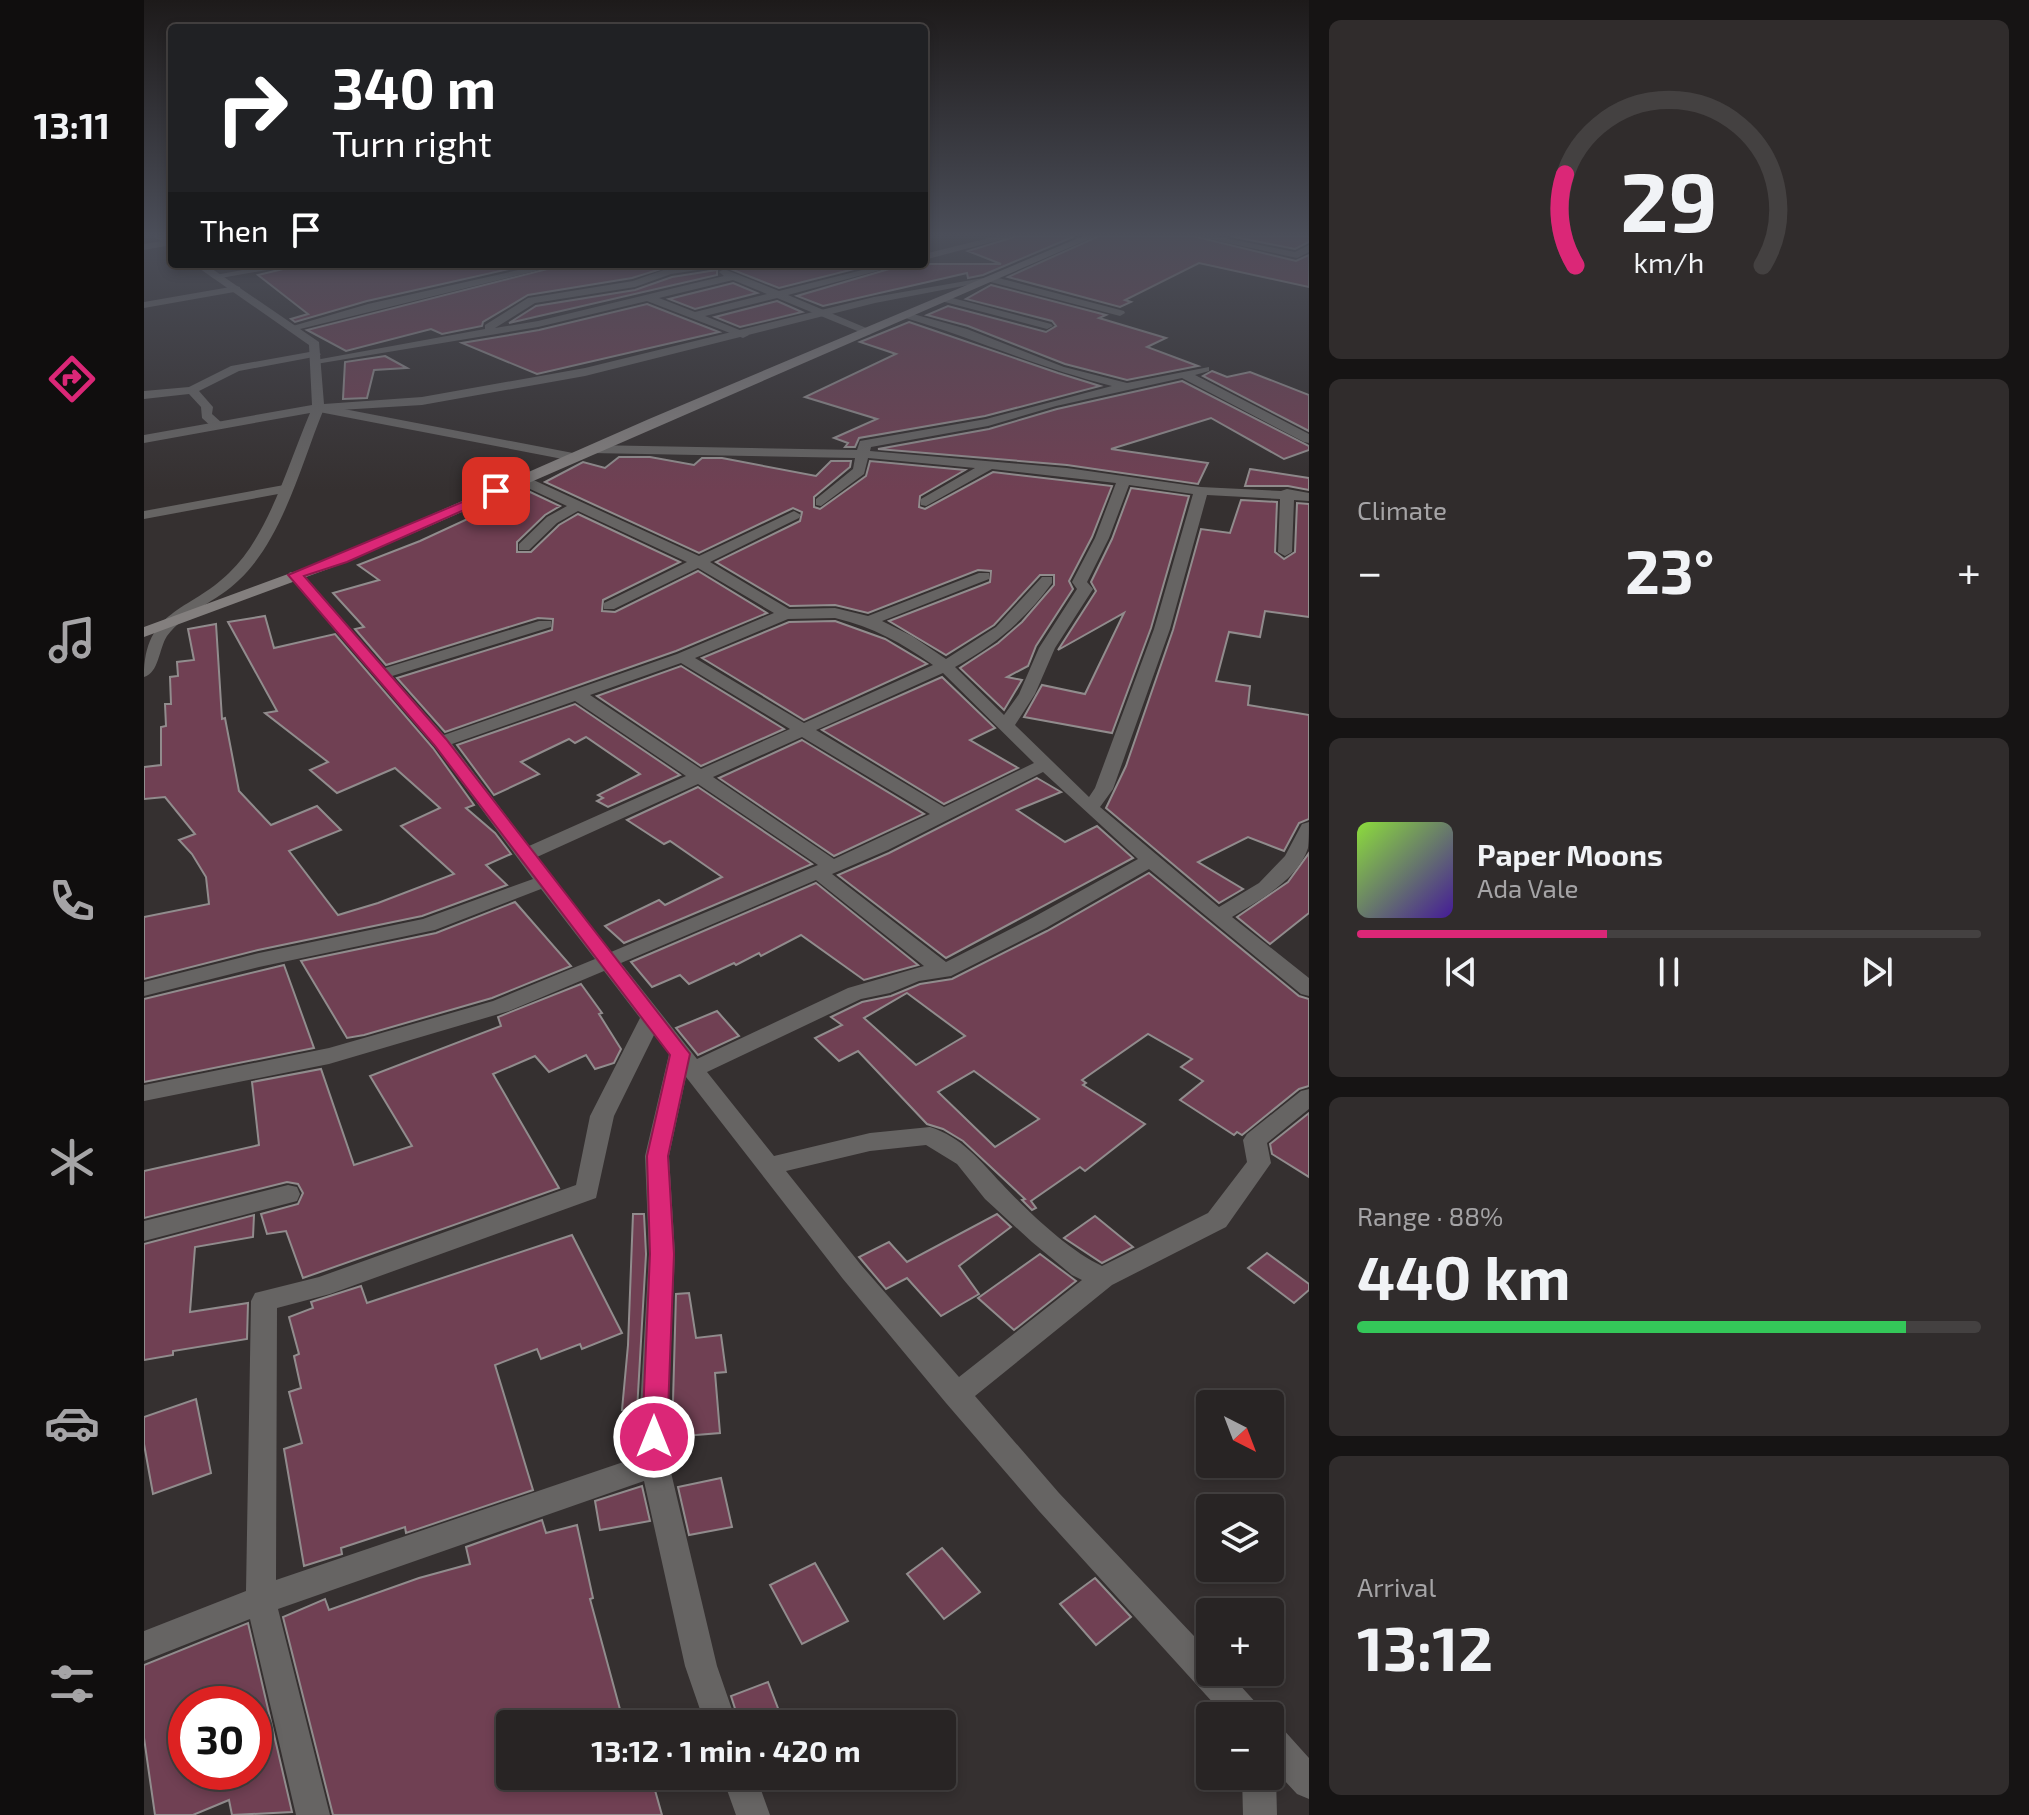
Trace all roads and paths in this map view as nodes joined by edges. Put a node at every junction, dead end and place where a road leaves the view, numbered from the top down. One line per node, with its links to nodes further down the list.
1 (282, 321): 12 (street)
2 (318, 321): 12 (street)
3 (498, 321): 14 (street)
4 (552, 321): 14 (street)
5 (705, 321): 15 (street)
6 (792, 321): 15 (street)
7 (842, 321): 13 (street)
8 (893, 321): 13 (main road)
9 (926, 321): 19 (street)
10 (1027, 321): 11 (street)
11 (1047, 326)
12 (292, 328): 16 (street)
13 (867, 332): 26 (main road)
14 (475, 335): 16 (street)
15 (743, 335): 22 (street)
16 (315, 358): 20 (street); 22 (street)
17 (1205, 369): 18 (street)
18 (1184, 374): 19 (street); 25 (street)
19 (1130, 387): 27 (street)
20 (192, 390): 21 (street); 23 (street)
21 (144, 395)
22 (318, 408): 23 (street); 28 (street); 32 (street)
23 (218, 426): 24 (street)
24 (144, 439)
25 (1309, 439)
26 (591, 449): 27 (street); 28 (main road)
27 (862, 454): 29 (street); 36 (street)
28 (573, 457): 31 (main road)
29 (990, 465): 30 (street); 37 (street)
30 (1124, 479): 33 (street); 58 (street)
31 (522, 480): 38 (street); 44 (main road)
32 (284, 489): 39 (street); 49 (street)
33 (1201, 491): 34 (street); 63 (street)
34 (1287, 493): 35 (street); 42 (street)
35 (1309, 497)
36 (821, 502)
37 (926, 502)
38 (577, 506): 41 (street); 43 (street)
39 (144, 515)
40 (794, 515): 43 (street)
41 (524, 547)
42 (1285, 552)
43 (699, 562): 47 (street); 48 (street)
44 (295, 575): 49 (main road); 56 (street)
45 (984, 576): 50 (street)
46 (1047, 580): 54 (street)
47 (609, 606)
48 (786, 614): 50 (street); 53 (street)
49 (173, 621): 52 (main road); 55 (street)
50 (869, 621): 54 (street)
51 (545, 624): 56 (street)
52 (144, 632)
53 (683, 657): 57 (street); 59 (street)
54 (945, 666): 58 (street); 59 (street)
55 (144, 672)
56 (381, 674): 60 (street)
57 (575, 693): 60 (street); 62 (street)
58 (1006, 725): 61 (street)
59 (805, 730): 62 (street); 64 (street)
60 (441, 742): 66 (street)
61 (1045, 764): 63 (street); 64 (street)
62 (703, 777): 66 (street); 68 (street)
63 (1090, 808): 67 (street)
64 (944, 815): 68 (street)
65 (1309, 828): 70 (street)
66 (525, 855): 69 (street)
67 (1150, 860): 70 (street); 72 (street)
68 (827, 870): 71 (street); 72 (street)
69 (545, 881): 71 (street); 74 (street)
70 (1218, 917): 73 (street)
71 (607, 960): 75 (street); 77 (street)
72 (944, 971): 76 (street)
73 (1305, 981)
74 (144, 989)
75 (651, 1018): 76 (street); 85 (street)
76 (686, 1062): 79 (street); 84 (street)
77 (144, 1093)
78 (1309, 1097): 82 (street)
79 (768, 1166): 82 (street); 83 (street)
80 (288, 1194): 81 (street)
81 (144, 1231)
82 (1103, 1278): 83 (street)
83 (956, 1395): 87 (street)
84 (655, 1464): 85 (street); 88 (street)
85 (261, 1600): 86 (street); 93 (street)
86 (144, 1646)
87 (1234, 1702)
88 (716, 1710)
89 (1284, 1755): 90 (street)
90 (1309, 1782)
91 (744, 1790): 94 (street)
92 (1259, 1790): 95 (street)
93 (313, 1815)
94 (753, 1815)
95 (1260, 1815)

